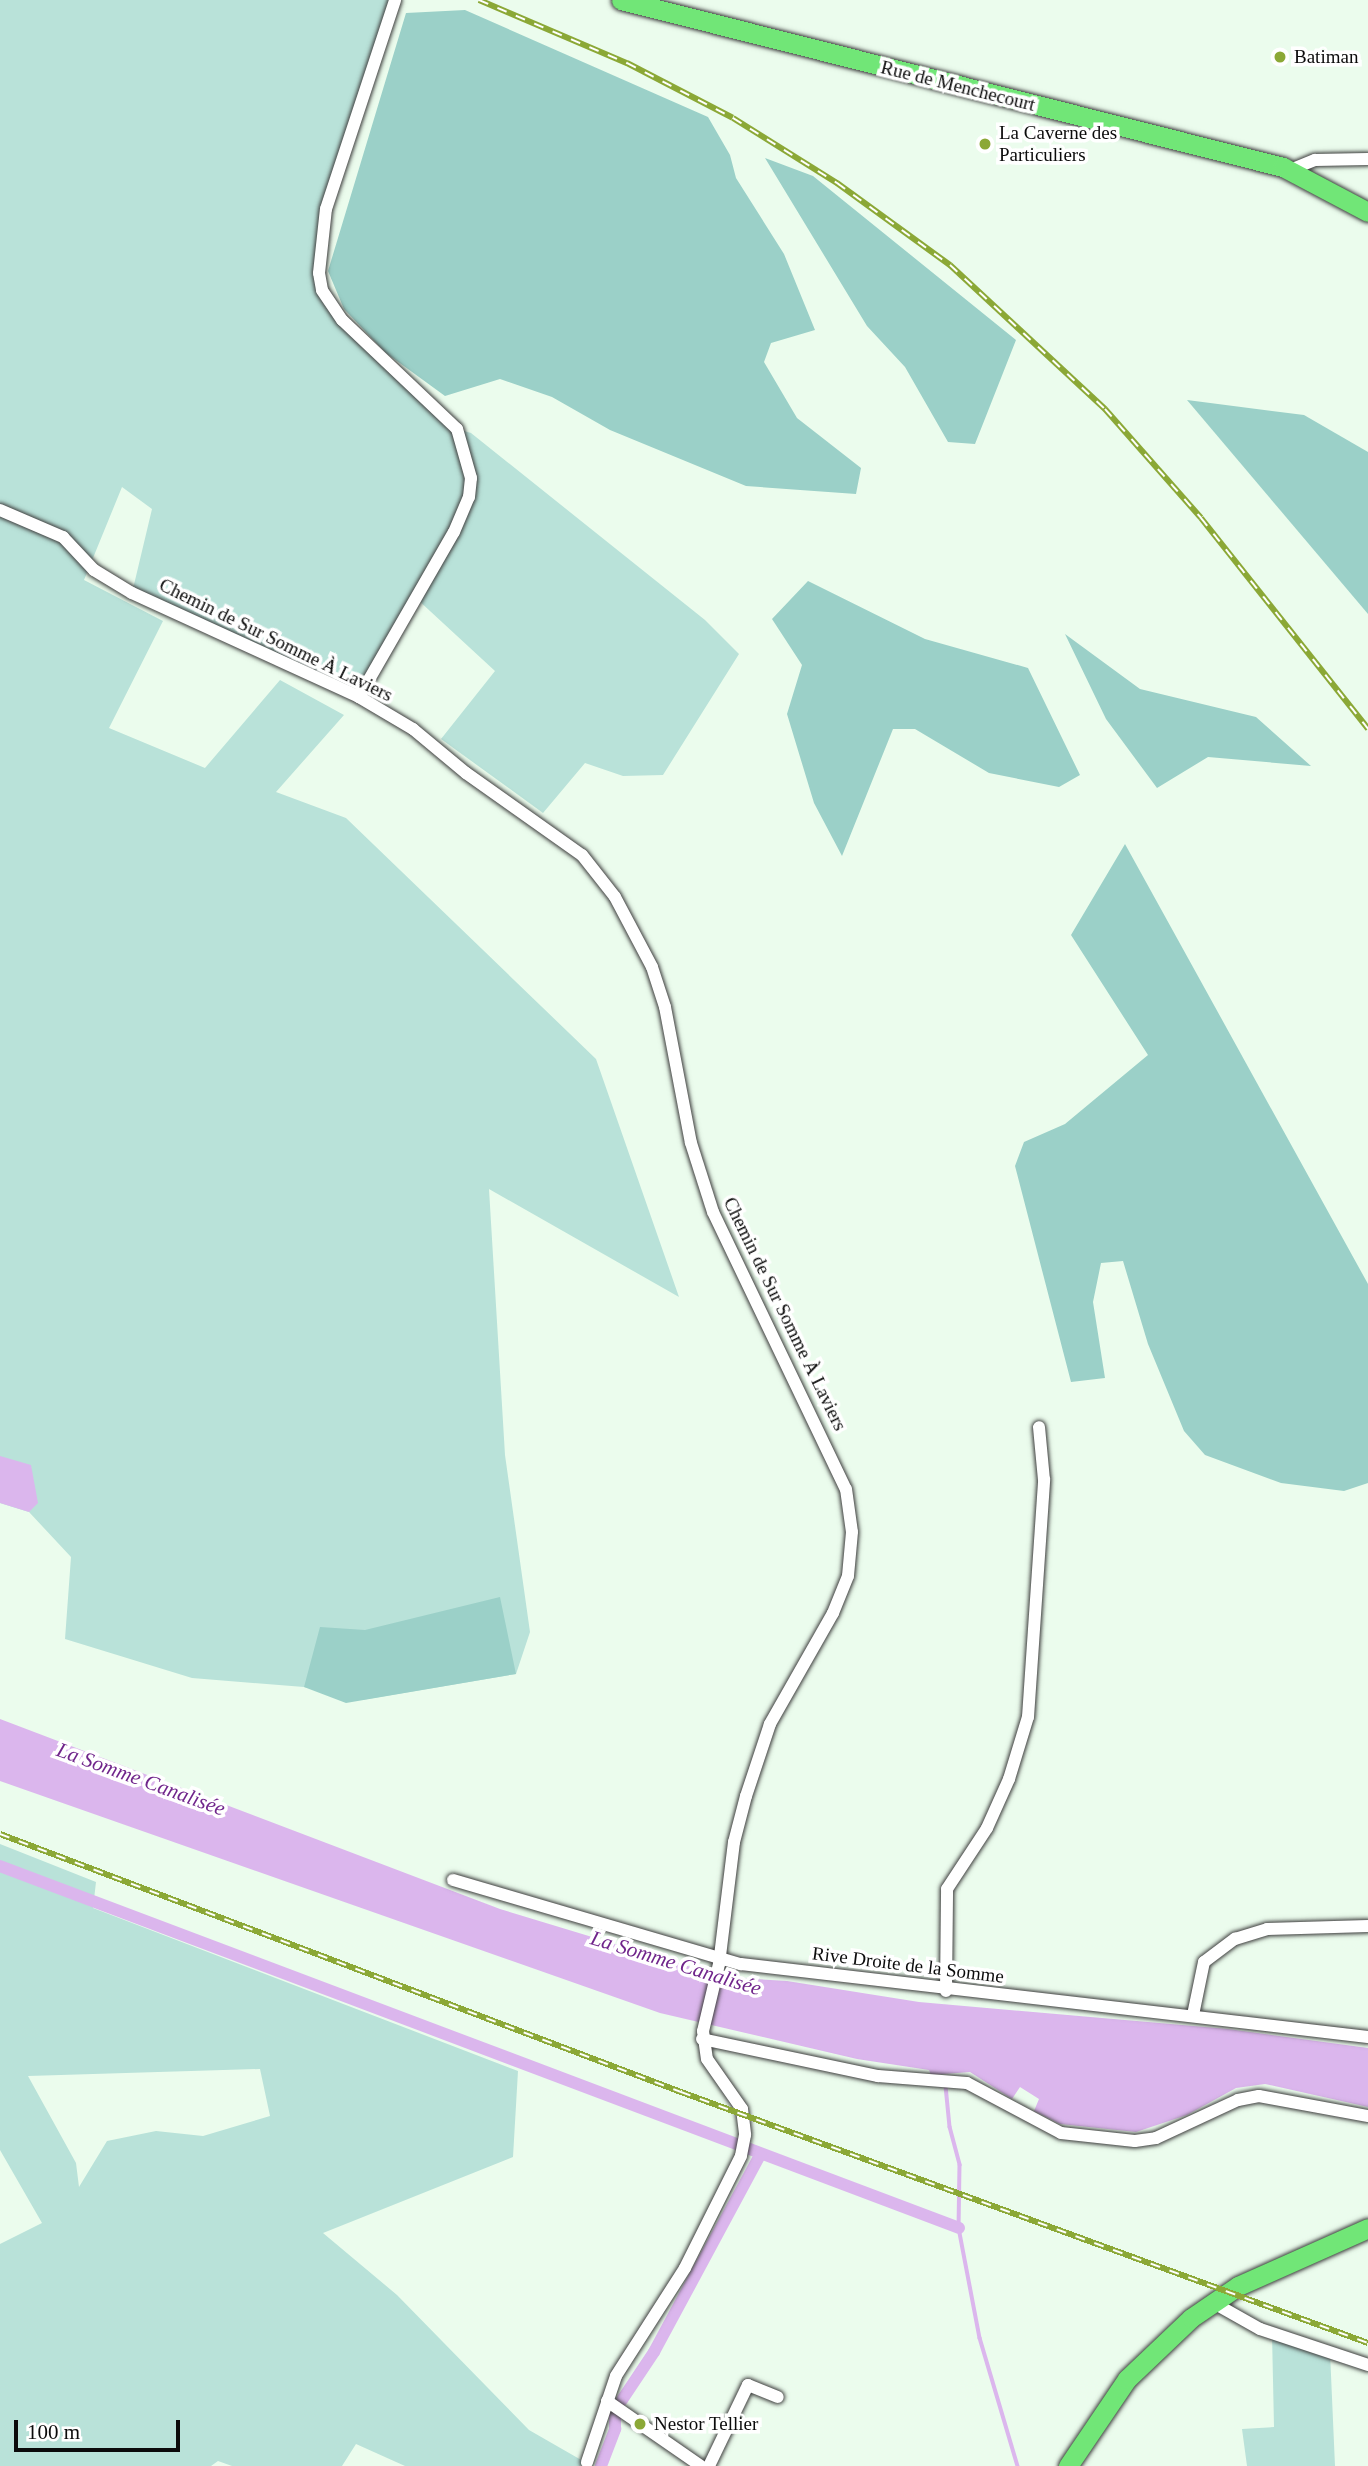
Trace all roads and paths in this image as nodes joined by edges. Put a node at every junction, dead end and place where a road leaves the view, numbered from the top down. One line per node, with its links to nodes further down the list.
1 (395, 0): 9 (street)
2 (621, 0): 5 (main road, Rue de Menchecourt)
3 (1368, 159): 4 (street)
4 (1328, 160): 5 (street); 6 (street)
5 (1290, 170): 6 (main road, Rue de Menchecourt)
6 (1310, 178): 7 (main road, Rue de Menchecourt)
7 (1368, 212)
8 (0, 510): 9 (street, Chemin de Sur Somme À Laviers)
9 (359, 697): 13 (street, Chemin de Sur Somme À Laviers)
10 (1039, 1427): 14 (street)
11 (453, 1880): 13 (street, Rive Droite de la Somme)
12 (1368, 1926): 15 (street)
13 (719, 1962): 14 (street, Rive Droite de la Somme); 16 (street, Chemin de Sur Somme À Laviers)
14 (946, 1991): 15 (street, Rive Droite de la Somme)
15 (1193, 2015): 17 (street, Rive Droite de la Somme)
16 (703, 2035): 18 (street); 23 (street)
17 (1368, 2036)
18 (1368, 2116)
19 (1368, 2228): 20 (main road)
20 (1212, 2302): 21 (street); 27 (main road)
21 (1368, 2365)
22 (778, 2397): 26 (street)
23 (607, 2401): 24 (street); 25 (street)
24 (587, 2462)
25 (701, 2466)
26 (709, 2466)
27 (1068, 2466)

